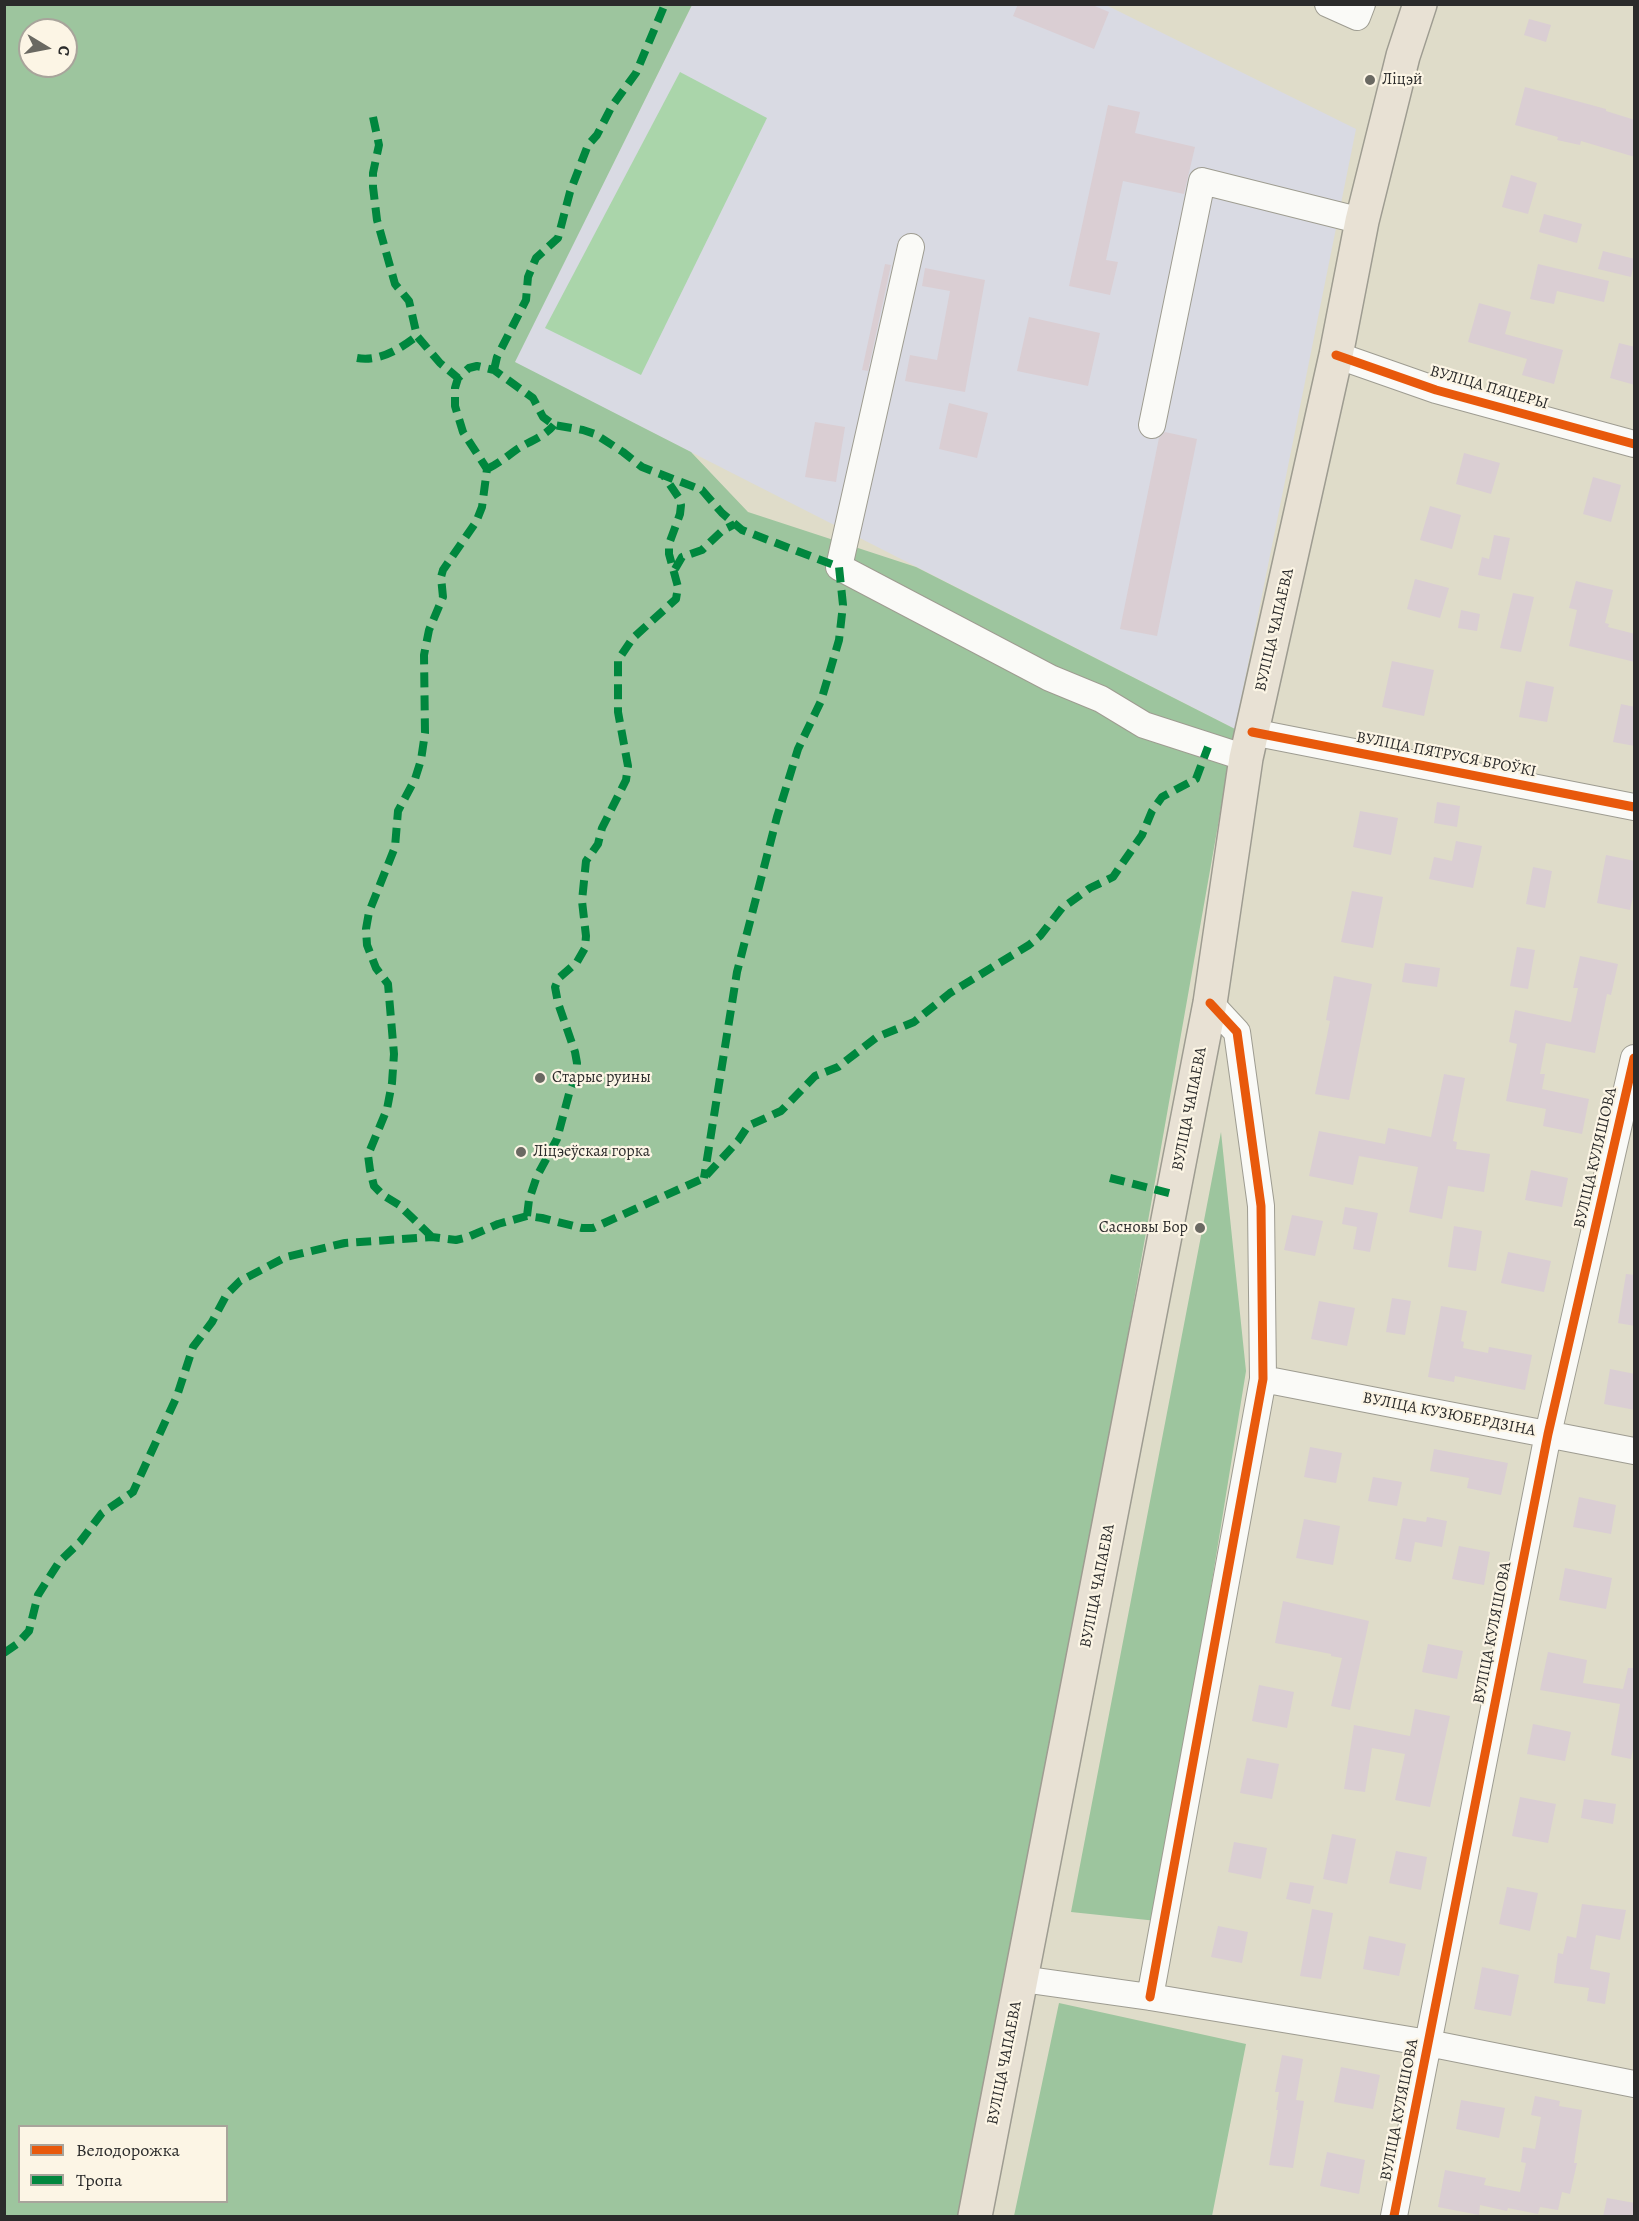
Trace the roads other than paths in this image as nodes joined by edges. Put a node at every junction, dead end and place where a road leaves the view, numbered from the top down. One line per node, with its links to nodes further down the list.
1 (1328, 4): 2 (street)
2 (1362, 4)
3 (1420, 4): 4 (main road, ВУЛІЦА ЧАПАЕВА)
4 (1362, 221): 6 (main road, ВУЛІЦА ЧАПАЕВА); 7 (street)
5 (911, 247): 9 (street, ВУЛІЦА ПЯТРУСЯ БРОЎКІ)
6 (1336, 355): 8 (street, ВУЛІЦА ПЯЦЕРЫ); 9 (main road, ВУЛІЦА ЧАПАЕВА)
7 (1152, 425)
8 (1635, 444)
9 (1249, 745): 10 (street, ВУЛІЦА ПЯТРУСЯ БРОЎКІ); 11 (main road, ВУЛІЦА ЧАПАЕВА)
10 (1635, 807)
11 (1210, 1003): 13 (street); 16 (main road, ВУЛІЦА ЧАПАЕВА)
12 (1635, 1058): 14 (street, ВУЛІЦА КУЛЯШОВА)
13 (1263, 1379): 14 (street, ВУЛІЦА КУЗЮБЕРДЗІНА); 17 (street)
14 (1548, 1434): 15 (street, ВУЛІЦА КУЗЮБЕРДЗІНА); 18 (street, ВУЛІЦА КУЛЯШОВА)
15 (1635, 1451)
16 (1022, 1979): 17 (street); 20 (main road, ВУЛІЦА ЧАПАЕВА)
17 (1150, 1997): 18 (street)
18 (1428, 2043): 19 (street); 21 (street, ВУЛІЦА КУЛЯШОВА)
19 (1635, 2084)
20 (975, 2217)
21 (1394, 2217)

